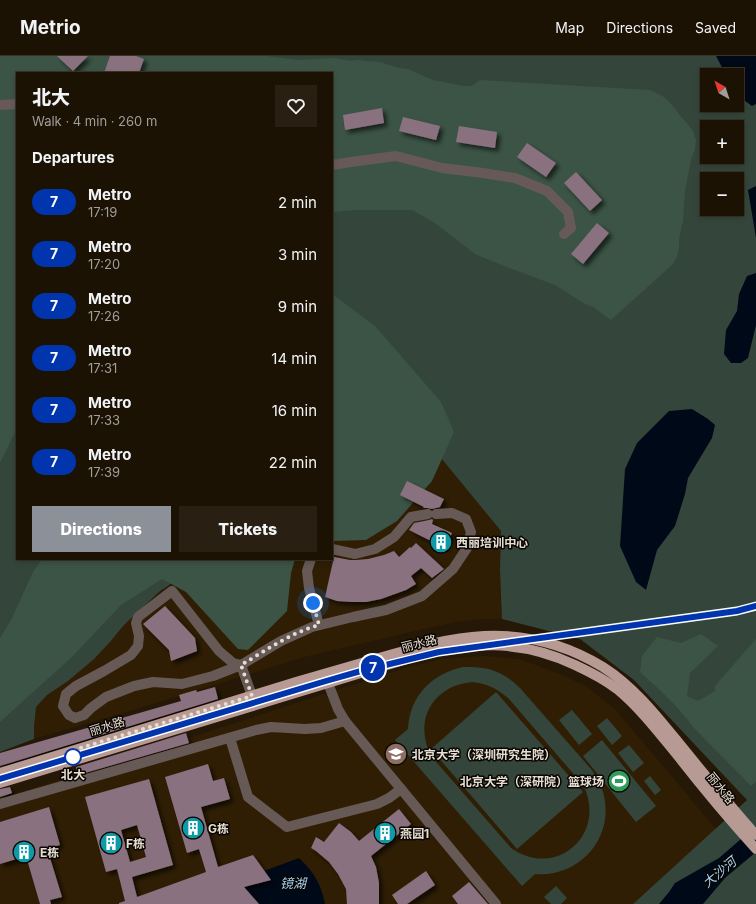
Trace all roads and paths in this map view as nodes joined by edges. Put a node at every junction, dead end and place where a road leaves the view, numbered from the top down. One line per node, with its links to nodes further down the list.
1 (16, 104): 2 (street)
2 (0, 106)
3 (333, 165): 4 (street)
4 (564, 234)
5 (333, 548): 7 (street)
6 (311, 560): 7 (street)
7 (319, 625): 8 (street)
8 (241, 665): 8 (street); 10 (street)
9 (328, 683): 11 (street); 14 (main road, 丽水路); 17 (main road, 丽水路)
10 (252, 696): 13 (main road, 丽水路); 17 (main road, 丽水路)
11 (345, 721): 12 (street); 15 (street)
12 (230, 738): 15 (street); 16 (street)
13 (0, 773)
14 (0, 783)
15 (401, 789): 20 (street)
16 (0, 804)
17 (731, 814): 18 (main road, 丽水路); 19 (main road, 丽水路)
18 (756, 835)
19 (756, 849)
20 (496, 904)

